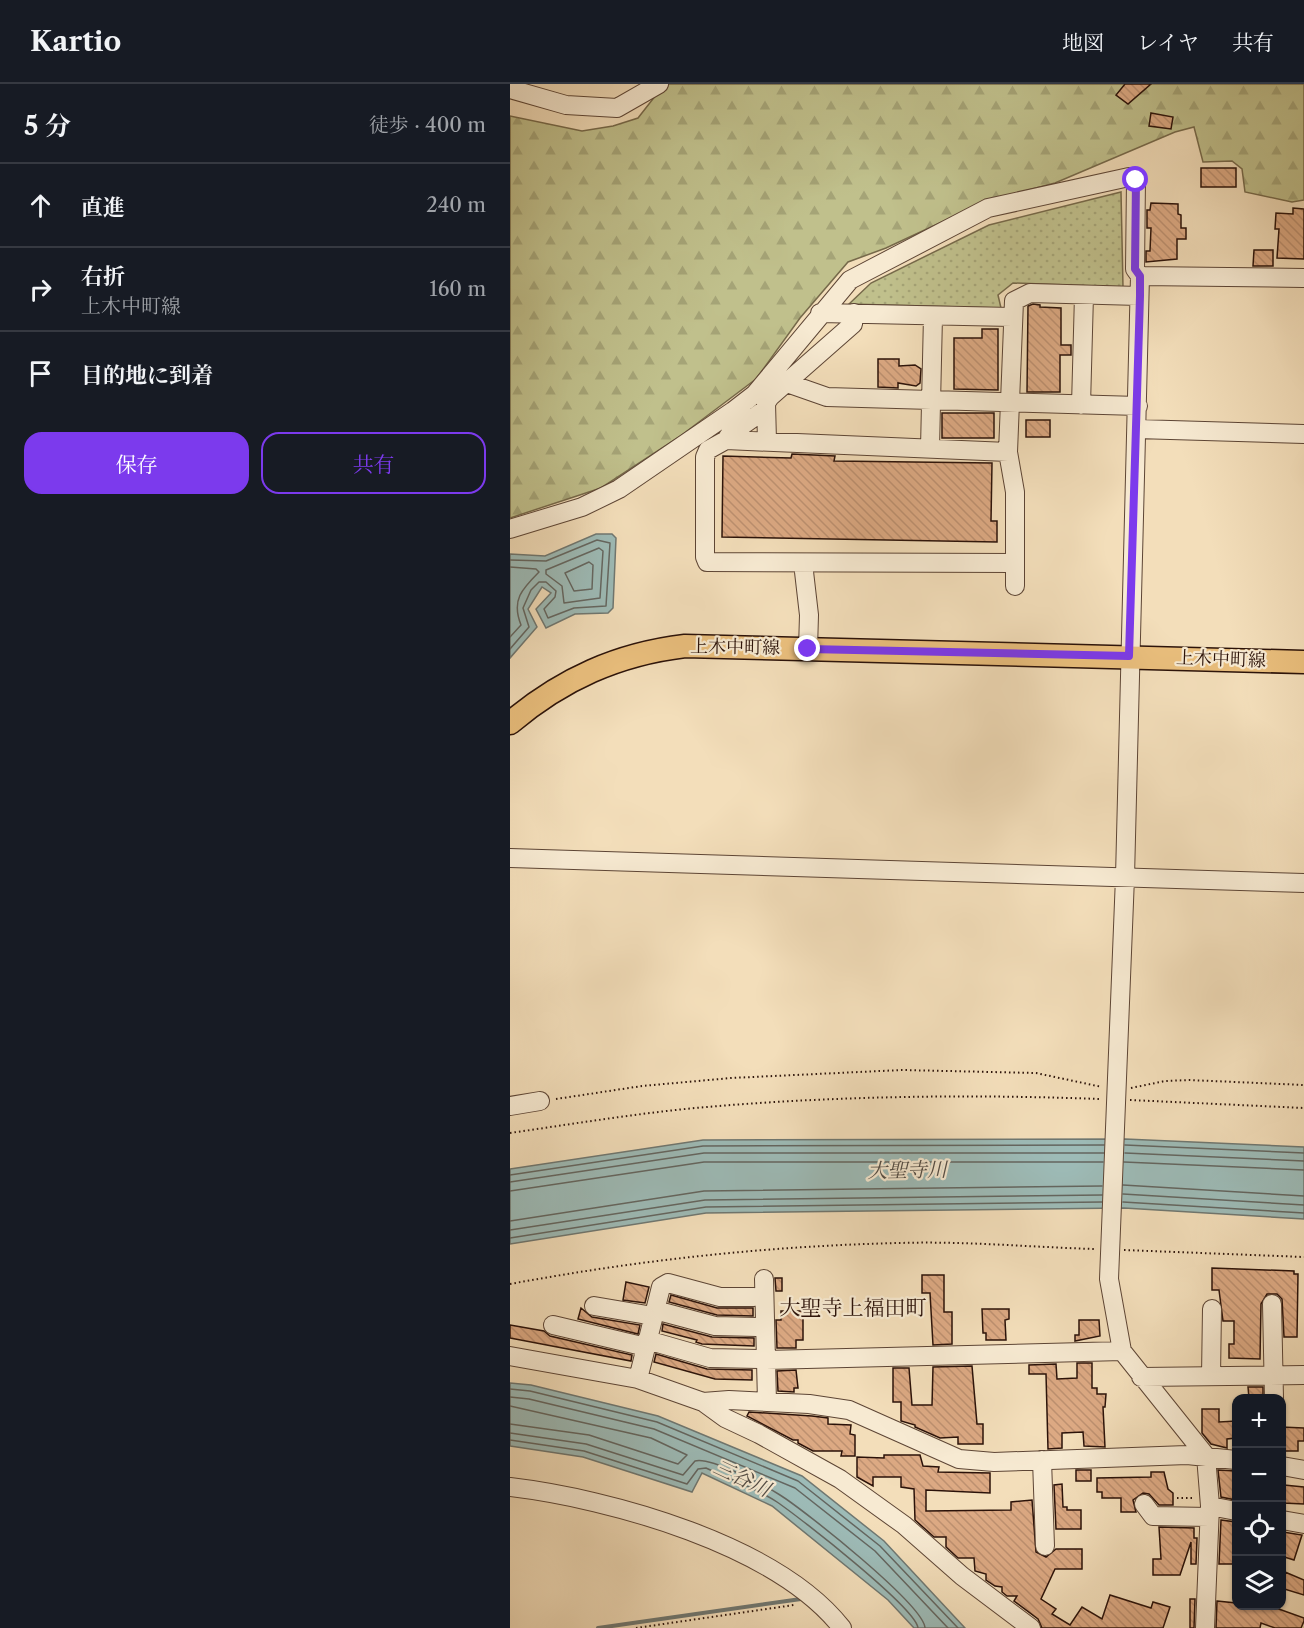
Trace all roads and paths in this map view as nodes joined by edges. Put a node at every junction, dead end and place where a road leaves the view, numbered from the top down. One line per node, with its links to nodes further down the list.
1 (659, 84): 2 (street)
2 (510, 89)
3 (1140, 276): 4 (street); 6 (street); 7 (street)
4 (1304, 278)
5 (1084, 295): 6 (street); 10 (street); 14 (street)
6 (1140, 296): 15 (street)
7 (820, 313): 8 (street); 23 (street)
8 (854, 314): 9 (street); 11 (street)
9 (933, 316): 10 (street); 12 (street)
10 (1012, 317): 13 (street)
11 (787, 383): 12 (street); 16 (street)
12 (931, 401): 13 (street); 21 (street)
13 (1010, 404): 14 (street); 22 (street)
14 (1082, 405): 15 (street)
15 (1138, 406): 17 (street)
16 (766, 409): 19 (street); 20 (street)
17 (1137, 429): 18 (street); 28 (street)
18 (1304, 434)
19 (726, 440): 20 (street); 24 (street)
20 (767, 441): 21 (street)
21 (930, 448): 22 (street)
22 (1008, 452): 25 (street)
23 (510, 529)
24 (803, 563): 25 (street); 27 (street)
25 (1015, 563): 26 (street)
26 (1015, 586)
27 (808, 649): 28 (main road, 上木中町線); 30 (main road, 上木中町線)
28 (1129, 656): 29 (main road, 上木中町線); 32 (street)
29 (1304, 662)
30 (510, 723)
31 (510, 858): 32 (street)
32 (1125, 878): 33 (street); 35 (street)
33 (1304, 883)
34 (1304, 1085): 35 (path)
35 (1116, 1095): 36 (path); 38 (path); 39 (path); 40 (street)
36 (540, 1101): 37 (street)
37 (510, 1107)
38 (1304, 1108)
39 (510, 1133)
40 (1110, 1245): 41 (path); 43 (path); 52 (street)
41 (1304, 1257)
42 (764, 1279): 54 (street)
43 (510, 1284)
44 (754, 1297): 48 (street)
45 (1272, 1304): 55 (street)
46 (594, 1306): 48 (street)
47 (1212, 1309): 57 (street)
48 (654, 1313): 50 (street); 51 (street)
49 (554, 1325): 51 (street)
50 (757, 1327)
51 (646, 1343): 54 (street); 59 (street)
52 (1122, 1351): 54 (street); 58 (street)
53 (510, 1356): 59 (street)
54 (762, 1360): 62 (street)
55 (1274, 1375): 56 (street); 57 (street); 60 (street)
56 (1304, 1375)
57 (1211, 1376): 58 (street)
58 (1142, 1377): 63 (street)
59 (638, 1379): 61 (street)
60 (1274, 1394)
61 (703, 1402): 62 (street); 78 (street)
62 (767, 1402): 65 (street)
63 (1206, 1456): 64 (street); 65 (street); 70 (street)
64 (1232, 1459)
65 (1042, 1460): 74 (street)
66 (1286, 1467): 67 (street)
67 (1304, 1470)
68 (510, 1487): 75 (street)
69 (1144, 1504): 70 (street)
70 (1210, 1511): 71 (street); 79 (street)
71 (1232, 1511)
72 (1286, 1521): 73 (street)
73 (1304, 1524)
74 (1045, 1546)
75 (814, 1602): 76 (path); 77 (street)
76 (636, 1628)
77 (842, 1628)
78 (1031, 1628)
79 (1205, 1628)

